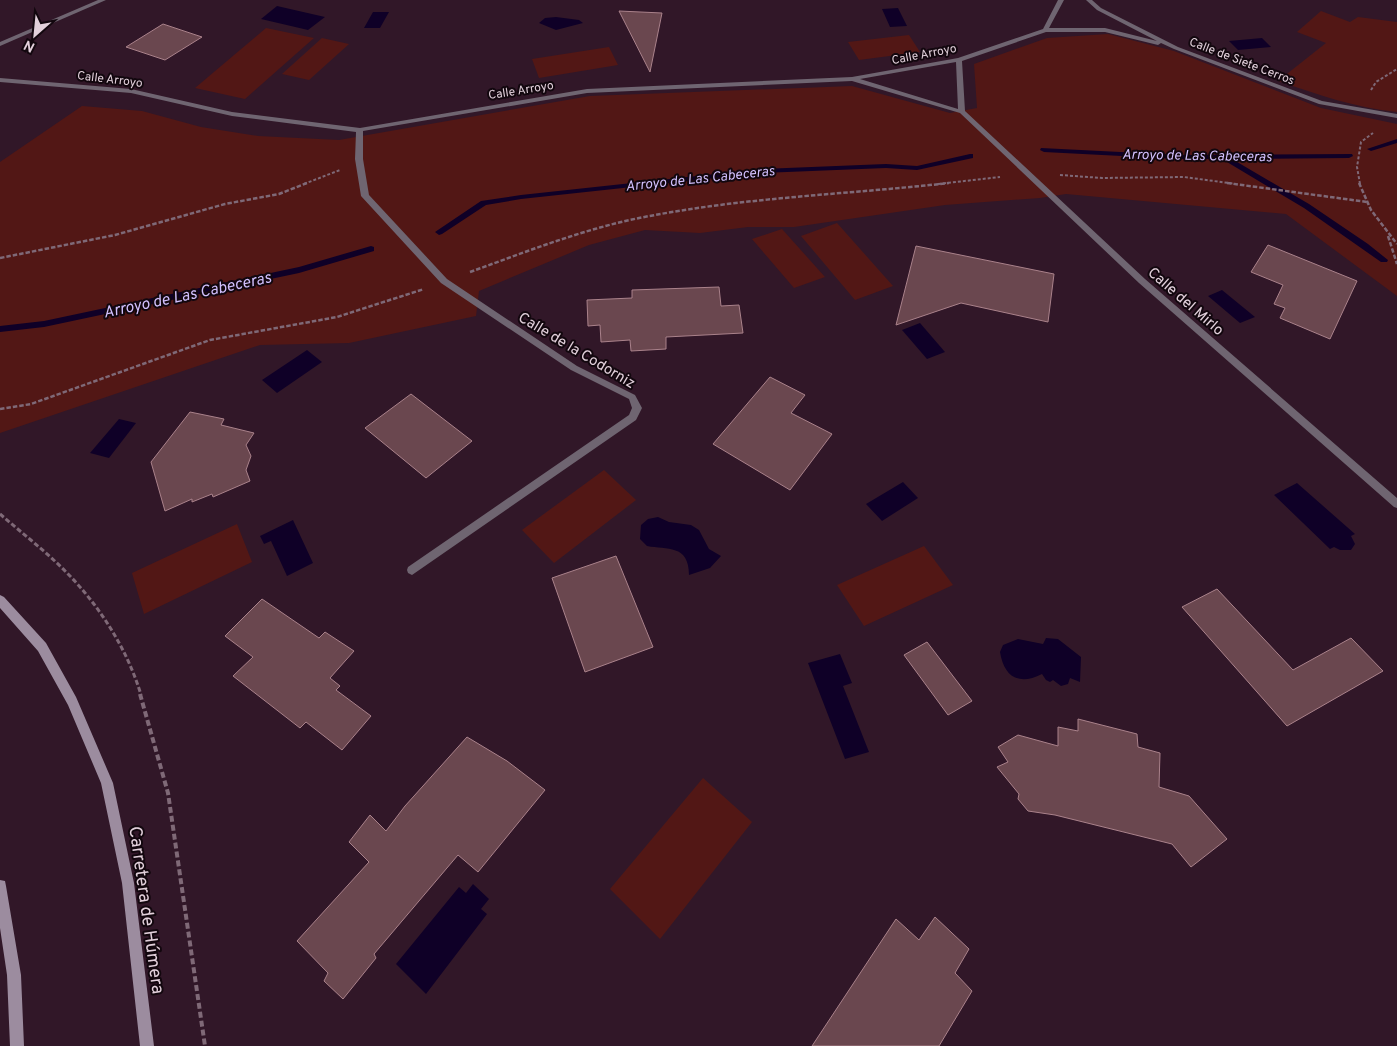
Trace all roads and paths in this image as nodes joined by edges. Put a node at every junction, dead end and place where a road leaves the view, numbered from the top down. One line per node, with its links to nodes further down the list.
1 (103, 0): 5 (street)
2 (1061, 0): 4 (street)
3 (1090, 0): 6 (street, Calle de Siete Cerros)
4 (1045, 30): 6 (street, Calle Arroyo); 7 (street, Calle Arroyo)
5 (0, 44)
6 (1176, 48): 12 (street, Calle de Siete Cerros)
7 (959, 60): 9 (street, Calle Arroyo); 11 (street)
8 (1397, 70): 12 (path)
9 (852, 79): 11 (street, Calle del Mirlo); 14 (street, Calle Arroyo)
10 (0, 80): 14 (street, Calle Arroyo)
11 (962, 112): 16 (street, Calle del Mirlo)
12 (1372, 113): 13 (street, Calle de Siete Cerros); 17 (path)
13 (1397, 116)
14 (360, 130): 15 (street, Calle de la Codorniz)
15 (360, 163): 20 (path); 22 (street, Calle de la Codorniz)
16 (1027, 173): 17 (path); 22 (path); 24 (street, Calle del Mirlo)
17 (1367, 202): 18 (path)
18 (1387, 233): 19 (path); 21 (path)
19 (1397, 244)
20 (0, 258)
21 (1397, 263)
22 (444, 282): 23 (path); 26 (street, Calle de la Codorniz)
23 (0, 409)
24 (1397, 504)
25 (0, 514): 31 (path)
26 (412, 570)
27 (0, 600): 30 (street, Carretera de Húmera)
28 (0, 886): 29 (street)
29 (17, 1046)
30 (147, 1046)
31 (205, 1046)

